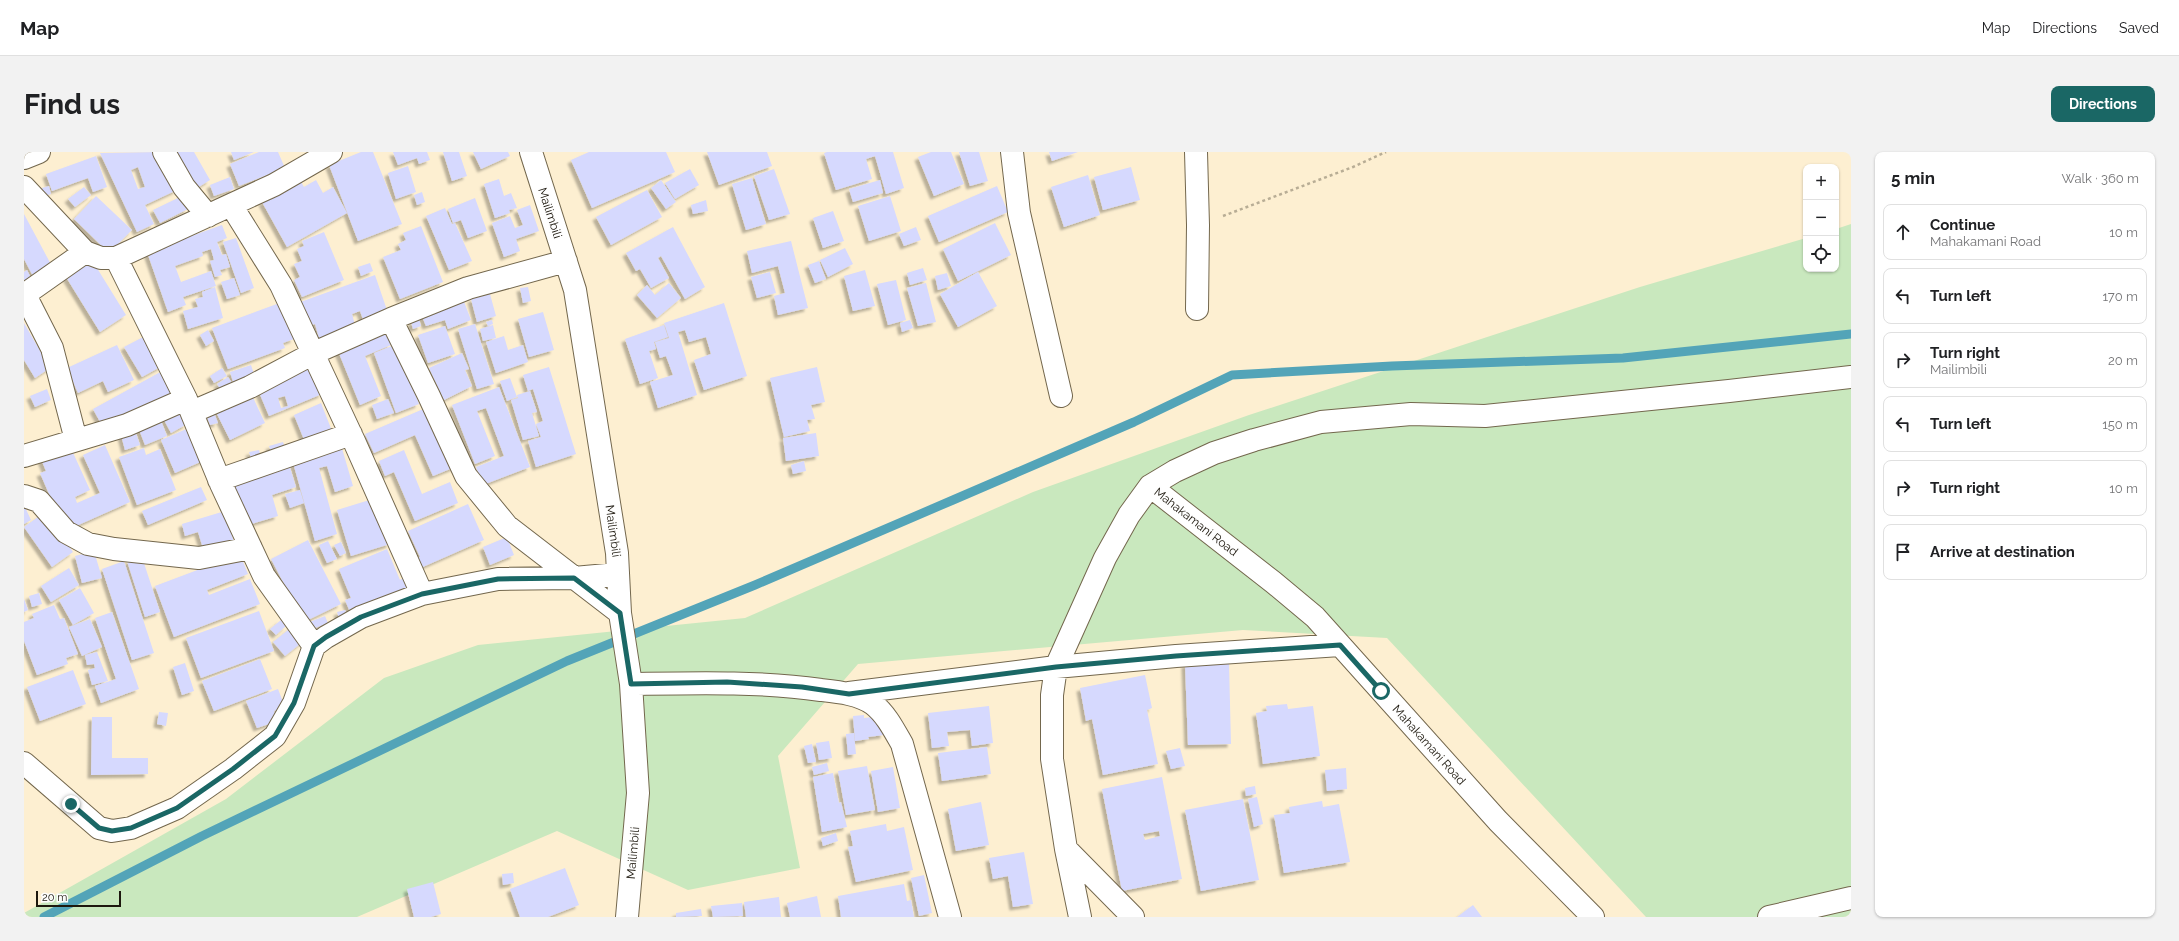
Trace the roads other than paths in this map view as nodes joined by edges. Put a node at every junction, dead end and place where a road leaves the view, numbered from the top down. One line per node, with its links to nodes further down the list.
1 (39, 152): 7 (street)
2 (164, 152): 10 (street)
3 (331, 152): 9 (street)
4 (531, 152): 13 (street, Mailimbili)
5 (1012, 152): 19 (street)
6 (1196, 152): 15 (street)
7 (24, 158)
8 (24, 187): 11 (street)
9 (231, 205): 10 (street); 17 (street)
10 (208, 216): 12 (street)
11 (85, 252): 12 (street); 14 (street)
12 (116, 258): 20 (street)
13 (566, 261): 16 (street); 28 (street, Mailimbili)
14 (24, 295): 22 (street)
15 (1197, 309)
16 (391, 319): 17 (street); 29 (street)
17 (314, 352): 20 (street); 21 (street)
18 (1851, 377): 25 (street)
19 (1062, 396)
20 (189, 406): 22 (street); 24 (street)
21 (351, 434): 24 (street); 30 (street)
22 (76, 440): 23 (street)
23 (24, 456)
24 (219, 480): 27 (street)
25 (1150, 486): 32 (street, Mahakamani Road); 34 (street)
26 (24, 496): 27 (street)
27 (251, 548): 33 (street)
28 (618, 564): 29 (street); 31 (street, Mailimbili)
29 (574, 578): 30 (street); 31 (street)
30 (422, 594): 33 (street)
31 (620, 613): 35 (street, Mailimbili)
32 (1340, 645): 34 (street); 44 (street, Mahakamani Road)
33 (314, 646): 37 (street)
34 (1056, 667): 36 (street); 38 (street)
35 (629, 676): 36 (street); 40 (street, Mailimbili)
36 (849, 694): 41 (street)
37 (24, 763)
38 (1066, 849): 42 (street); 43 (street)
39 (1851, 898): 45 (street)
40 (627, 917)
41 (950, 917)
42 (1080, 917)
43 (1133, 917)
44 (1593, 917)
45 (1769, 917)

